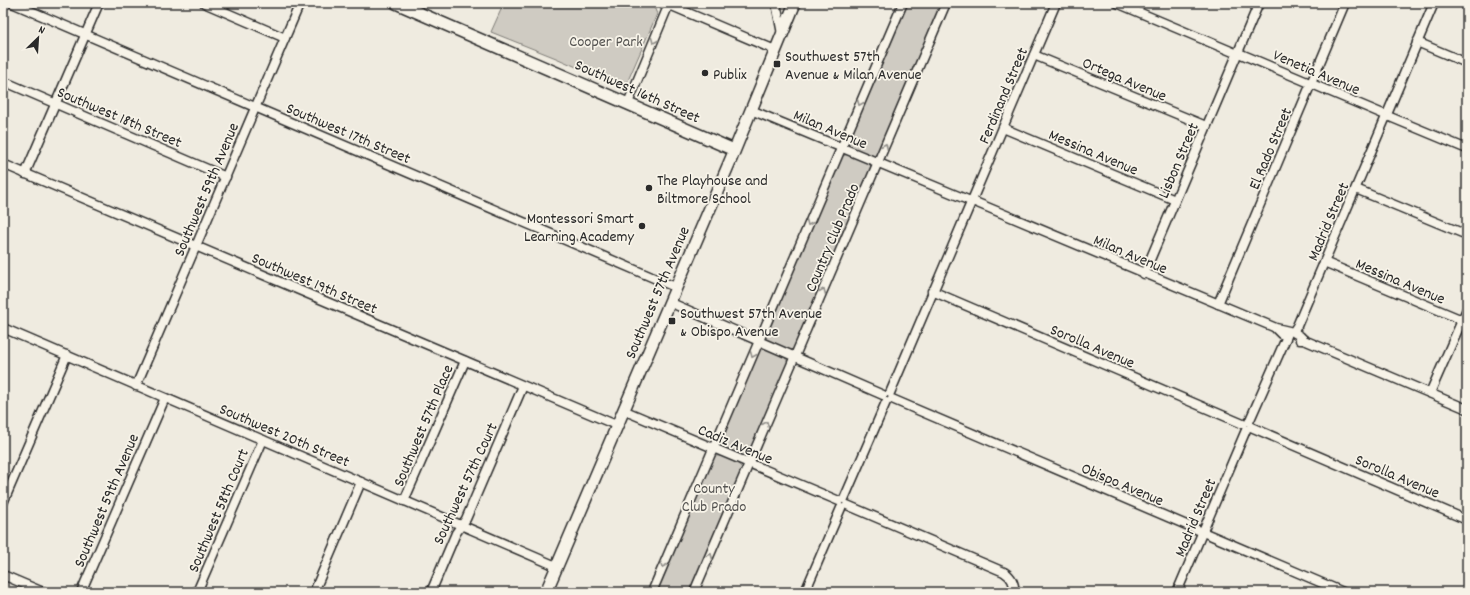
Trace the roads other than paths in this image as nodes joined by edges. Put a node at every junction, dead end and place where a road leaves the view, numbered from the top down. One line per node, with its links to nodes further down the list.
1 (12, 3): 16 (street, Southwest 17th Street)
2 (99, 3): 16 (street)
3 (204, 3): 18 (street)
4 (300, 3): 18 (street, Southwest 59th Avenue)
5 (396, 3): 27 (main road, Southwest 16th Street)
6 (776, 3): 17 (street)
7 (795, 3): 17 (main road, Southwest 57th Avenue)
8 (903, 3): 33 (street, Country Club Prado, one-way to 33)
9 (946, 3): 36 (street, Country Club Prado, one-way to 9)
10 (1056, 3): 22 (street, Ferdinand Street)
11 (1117, 3): 21 (street, Venetia Avenue)
12 (1259, 3): 21 (street, Lisbon Street)
13 (1345, 3): 25 (street, El Rado Street)
14 (1434, 3): 19 (street, Madrid Street)
15 (667, 4): 20 (street); 27 (street, one-way to 27)
16 (85, 34): 26 (street); 28 (street, Southwest 17th Street)
17 (782, 34): 20 (main road, Southwest 57th Avenue)
18 (285, 38): 28 (street, Southwest 59th Avenue)
19 (1417, 42): 23 (street); 30 (street, Madrid Street)
20 (775, 50): 29 (main road, Southwest 57th Avenue)
21 (1237, 53): 25 (street, Venetia Avenue); 31 (street, Lisbon Street)
22 (1034, 55): 31 (street, Ortega Avenue); 32 (street, Ferdinand Street)
23 (1467, 63)
24 (3, 81): 26 (street, Southwest 18th Street)
25 (1311, 84): 30 (street, Venetia Avenue); 50 (street, El Rado Street)
26 (55, 103): 38 (street); 39 (street, Southwest 18th Street)
27 (628, 103): 35 (main road, Southwest 16th Street)
28 (255, 108): 39 (street, Southwest 59th Avenue); 47 (street, Southwest 17th Street)
29 (751, 110): 33 (street, Milan Avenue); 35 (main road, Southwest 57th Avenue)
30 (1387, 115): 34 (street, Venetia Avenue); 40 (street, Madrid Street)
31 (1206, 126): 41 (street, Lisbon Street)
32 (1003, 128): 41 (street, Messina Avenue); 42 (street, Ferdinand Street)
33 (841, 147): 36 (street, Milan Avenue); 55 (street, Country Club Prado, one-way to 55)
34 (1467, 149)
35 (734, 150): 47 (main road, Southwest 57th Avenue)
36 (878, 162): 42 (street, Milan Avenue); 57 (street, Country Club Prado, one-way to 36)
37 (3, 164): 38 (street, Southwest 19th Street)
38 (25, 174): 44 (street, Southwest 19th Street)
39 (226, 177): 44 (street, Southwest 59th Avenue)
40 (1356, 189): 43 (street); 45 (street, Madrid Street)
41 (1175, 200): 46 (street, Lisbon Street)
42 (971, 201): 46 (street, Milan Avenue); 48 (street, Ferdinand Street)
43 (1467, 235)
44 (195, 246): 58 (street, Southwest 19th Street); 59 (street, Southwest 59th Avenue)
45 (1324, 262): 52 (street, Messina Avenue); 54 (street, Madrid Street)
46 (1144, 274): 50 (street, Milan Avenue)
47 (675, 287): 49 (main road, Southwest 57th Avenue)
48 (932, 291): 62 (street, Ferdinand Street); 67 (street, Sorolla Avenue)
49 (669, 302): 55 (street, Obispo Avenue); 65 (main road, Southwest 57th Avenue)
50 (1218, 304): 54 (street, Milan Avenue)
51 (1467, 309): 52 (street)
52 (1465, 321): 61 (street)
53 (3, 328): 56 (street, Southwest 20th Street)
54 (1290, 334): 61 (street, Milan Avenue); 67 (street, Madrid Street)
55 (758, 342): 57 (street, Obispo Avenue); 69 (street, Country Club Prado, one-way to 69)
56 (67, 355): 59 (street, Southwest 20th Street); 73 (street)
57 (795, 358): 62 (street, Obispo Avenue); 70 (street, Country Club Prado, one-way to 57)
58 (465, 361): 60 (street, Southwest 19th Street); 72 (street, Southwest 57th Place)
59 (136, 386): 63 (street, Southwest 20th Street)
60 (523, 386): 66 (street, Southwest 19th Street); 76 (street, Southwest 57th Court)
61 (1430, 393): 64 (street, Milan Avenue)
62 (888, 397): 74 (street, Ferdinand Street); 77 (street, Obispo Avenue)
63 (165, 398): 68 (street, Southwest 20th Street); 81 (street, Southwest 59th Avenue)
64 (1467, 408)
65 (623, 410): 66 (main road, Southwest 57th Avenue); 69 (street, Cadiz Avenue)
66 (616, 425): 78 (main road, Southwest 57th Avenue)
67 (1247, 426): 75 (street, Sorolla Avenue); 77 (street, Madrid Street)
68 (263, 440): 71 (street, Southwest 20th Street); 82 (street, Southwest 58th Court)
69 (713, 448): 70 (street, Cadiz Avenue); 86 (street, Country Club Prado, one-way to 86)
70 (749, 464): 74 (street, Cadiz Avenue); 87 (street, Country Club Prado, one-way to 70)
71 (361, 482): 72 (street, Southwest 20th Street); 83 (street)
72 (404, 501): 76 (street, Southwest 20th Street)
73 (3, 503)
74 (843, 503): 88 (street, Ferdinand Street); 89 (street, Cadiz Avenue)
75 (1467, 520)
76 (462, 525): 78 (street, Southwest 20th Street); 84 (street, Southwest 57th Court)
77 (1202, 532): 90 (street, Madrid Street); 91 (street, Obispo Avenue)
78 (556, 566): 85 (main road, Southwest 57th Avenue)
79 (3, 575): 80 (street)
80 (43, 592)
81 (81, 592)
82 (197, 592)
83 (314, 592)
84 (431, 592)
85 (546, 592)
86 (652, 592)
87 (694, 592)
88 (805, 592)
89 (1015, 592)
90 (1177, 592)
91 (1343, 592)

